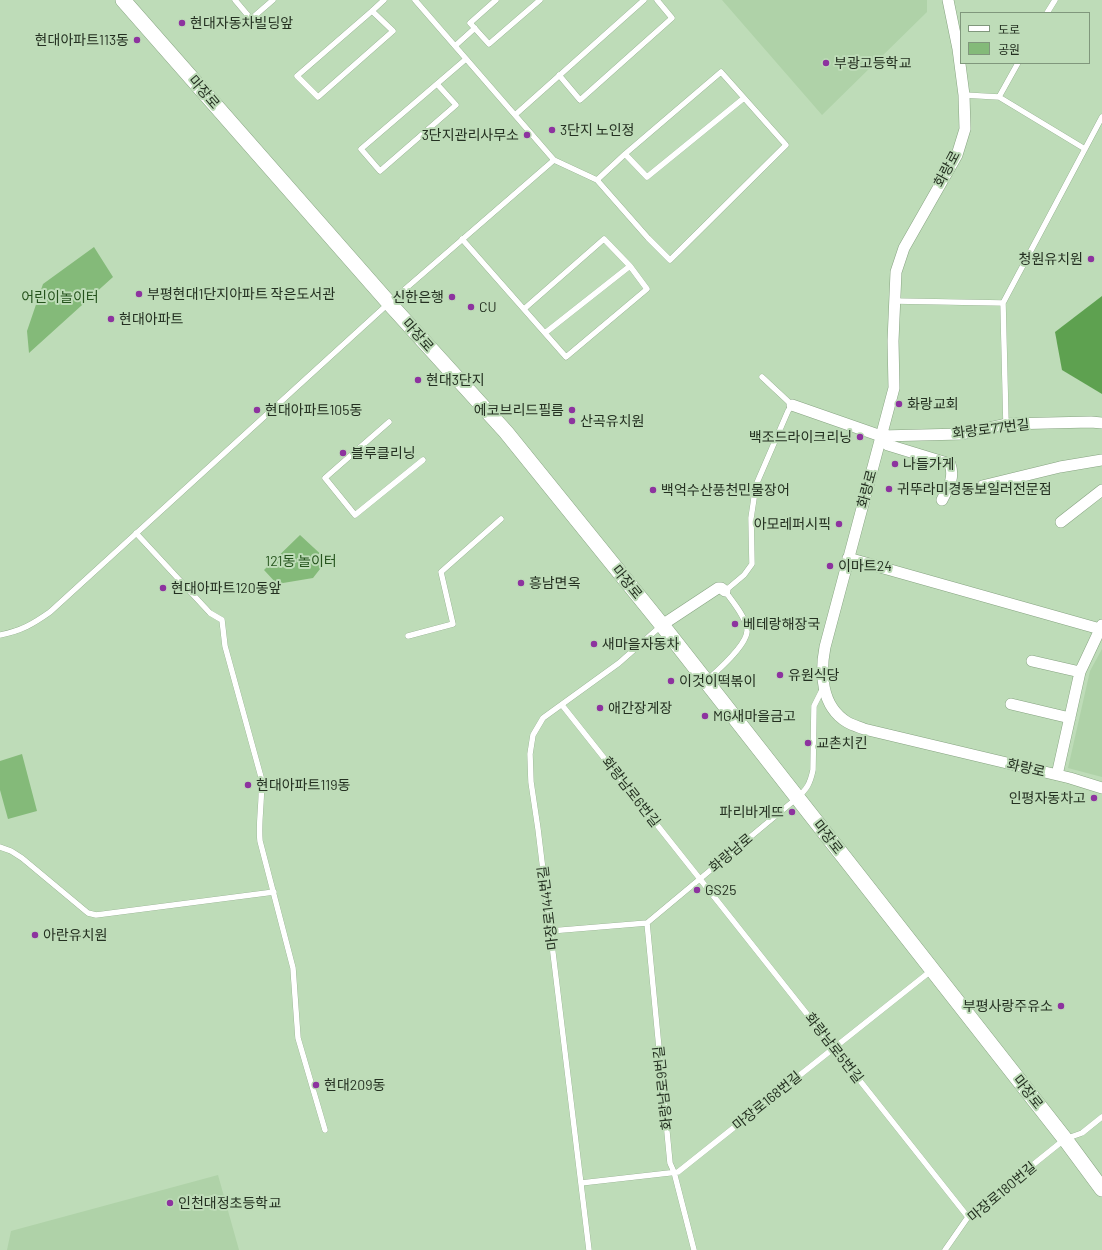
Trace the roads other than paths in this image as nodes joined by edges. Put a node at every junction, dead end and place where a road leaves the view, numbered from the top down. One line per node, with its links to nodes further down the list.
1 (123, 0): 32 (main road, 마장로)
2 (235, 0): 3 (lane)
3 (273, 0)
4 (384, 0): 12 (lane)
5 (415, 0): 15 (lane)
6 (496, 0): 14 (lane)
7 (540, 0): 14 (lane)
8 (644, 0): 18 (lane)
9 (658, 0): 18 (lane)
10 (948, 0): 20 (street, 화랑로)
11 (1055, 0): 13 (lane)
12 (372, 11): 12 (lane)
13 (1048, 12)
14 (475, 28): 15 (lane)
15 (455, 46): 16 (lane)
16 (466, 59): 19 (lane); 23 (lane)
17 (1017, 64): 21 (lane)
18 (559, 75): 23 (lane)
19 (437, 84): 19 (lane)
20 (964, 95): 21 (lane); 31 (street, 화랑로)
21 (999, 97): 25 (lane)
22 (744, 98): 26 (lane); 26 (lane); 28 (lane)
23 (515, 115): 27 (lane)
24 (1102, 117): 25 (lane)
25 (1085, 149): 33 (lane)
26 (625, 154): 28 (lane)
27 (554, 160): 28 (lane); 29 (lane)
28 (597, 180)
29 (462, 239): 32 (lane); 34 (lane)
30 (630, 266): 34 (lane); 35 (lane); 35 (lane)
31 (895, 301): 33 (lane); 41 (street, 화랑로)
32 (389, 302): 49 (lane); 52 (main road, 마장로)
33 (1003, 303): 39 (lane)
34 (524, 309): 35 (lane)
35 (545, 333)
36 (762, 377): 37 (lane)
37 (792, 405): 41 (street); 51 (lane)
38 (389, 422): 42 (lane)
39 (1006, 424): 40 (street, 화랑로77번길); 41 (street, 화랑로77번길)
40 (1102, 424)
41 (881, 436): 46 (street); 50 (street, 화랑로)
42 (423, 460)
43 (1102, 460): 44 (street)
44 (982, 486)
45 (1102, 490): 48 (street)
46 (942, 500)
47 (501, 519): 55 (lane)
48 (1061, 522)
49 (136, 533): 54 (lane); 68 (lane)
50 (848, 558): 53 (street); 59 (street, 화랑로)
51 (725, 591): 52 (street); 58 (lane)
52 (662, 625): 58 (main road, 마장로); 61 (lane, 마장로144번길)
53 (1101, 627): 57 (street)
54 (0, 635)
55 (408, 636)
56 (1032, 660): 57 (street)
57 (1080, 672): 62 (street)
58 (706, 682): 65 (main road, 마장로)
59 (824, 688): 63 (street, 화랑로); 65 (lane, 화랑남로)
60 (1011, 704): 62 (street)
61 (562, 705): 67 (lane, 화랑남로6번길); 70 (lane, 마장로144번길)
62 (1070, 718): 63 (street)
63 (1057, 775): 64 (street, 화랑로)
64 (1102, 788)
65 (797, 798): 67 (lane, 화랑남로); 71 (main road, 마장로)
66 (0, 847): 68 (lane)
67 (700, 879): 69 (lane, 화랑남로); 72 (lane, 화랑남로5번길)
68 (274, 892): 74 (lane)
69 (647, 923): 70 (lane); 76 (lane, 화랑남로9번길)
70 (550, 931): 77 (lane, 마장로144번길)
71 (932, 970): 72 (lane, 마장로168번길); 75 (main road, 마장로)
72 (834, 1048): 76 (lane, 마장로168번길); 79 (lane, 화랑남로5번길)
73 (1102, 1117): 75 (lane, 마장로180번길)
74 (325, 1130)
75 (1065, 1139): 78 (main road, 마장로); 79 (lane, 마장로180번길)
76 (674, 1172): 77 (lane, 마장로168번길); 81 (lane, 화랑남로9번길)
77 (581, 1183): 80 (lane, 마장로144번길)
78 (1102, 1189)
79 (968, 1217): 82 (lane, 마장로180번길)
80 (590, 1250)
81 (694, 1250)
82 (945, 1250)

